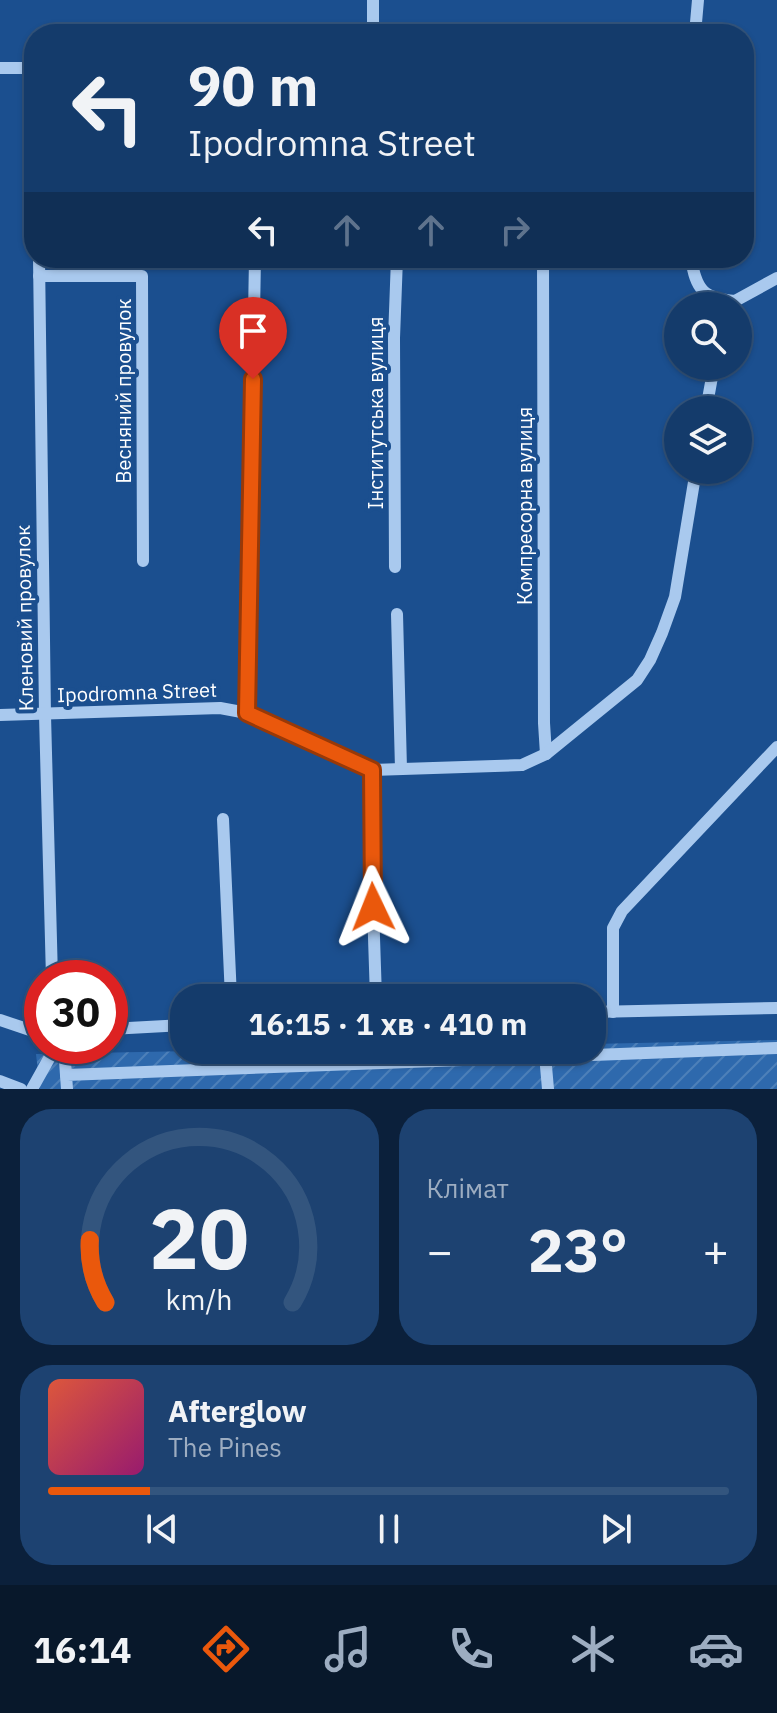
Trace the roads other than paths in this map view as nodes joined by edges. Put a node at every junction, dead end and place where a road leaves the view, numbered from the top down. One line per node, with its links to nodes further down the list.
1 (373, 0): 3 (street)
2 (698, 0): 4 (street)
3 (373, 24)
4 (696, 24)
5 (0, 68): 6 (street)
6 (24, 68)
7 (39, 268): 12 (street, Кленовий провулок)
8 (255, 268): 20 (street)
9 (397, 268): 18 (street, Інститутська вулиця)
10 (543, 268): 24 (street, Компресорна вулиця)
11 (693, 268): 14 (street)
12 (39, 276): 17 (street, Весняний провулок); 22 (street, Кленовий провулок)
13 (777, 278): 15 (street)
14 (704, 292)
15 (752, 293)
16 (694, 484): 24 (street, Ipodromna Street)
17 (143, 561)
18 (395, 567)
19 (397, 614): 25 (street)
20 (247, 713): 22 (street, Ipodromna Street); 26 (street, Ipodromna Street)
21 (0, 715): 22 (street, Ipodromna Street)
22 (45, 715): 28 (street, Кленовий провулок)
23 (777, 747): 33 (street)
24 (546, 754): 25 (street, Ipodromna Street)
25 (401, 769): 26 (street, Ipodromna Street)
26 (372, 770): 30 (street)
27 (223, 819): 29 (street)
28 (52, 960)
29 (230, 984)
30 (376, 984)
31 (777, 1008): 33 (street)
32 (606, 1012): 33 (street)
33 (613, 1012)
34 (0, 1020): 36 (street)
35 (170, 1026): 37 (street)
36 (24, 1028)
37 (128, 1028)
38 (777, 1048): 39 (street)
39 (606, 1053)
40 (46, 1064): 47 (street)
41 (65, 1064): 44 (street)
42 (329, 1064): 44 (street)
43 (546, 1064): 49 (street)
44 (66, 1075): 48 (street)
45 (0, 1081): 46 (street)
46 (21, 1089)
47 (32, 1089)
48 (67, 1089)
49 (548, 1089)

